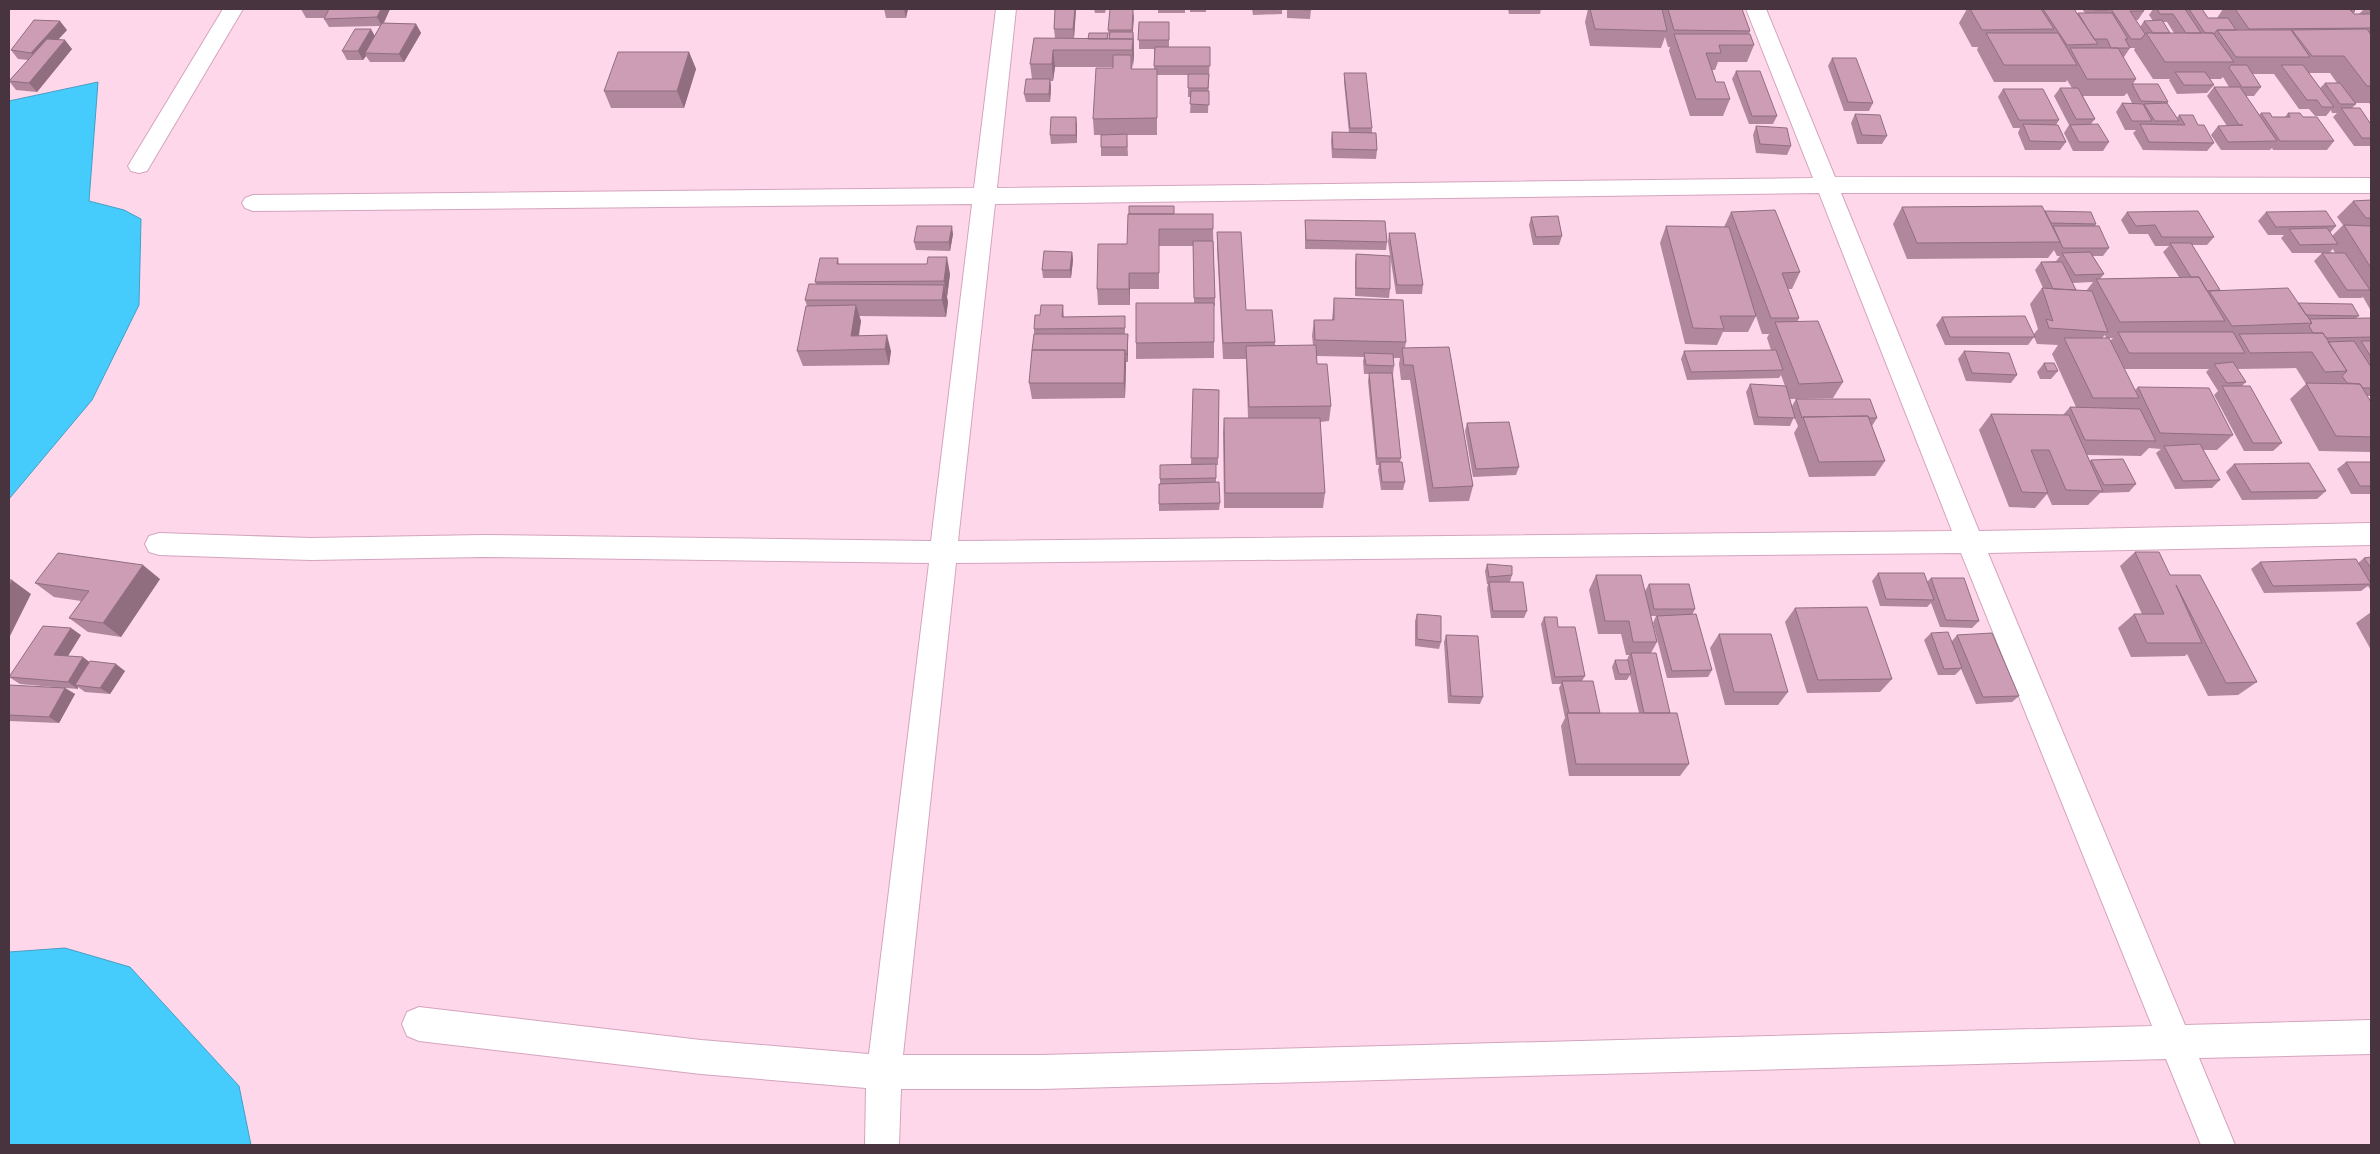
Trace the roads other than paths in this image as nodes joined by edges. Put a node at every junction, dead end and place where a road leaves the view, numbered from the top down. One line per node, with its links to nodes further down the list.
1 (233, 9): 4 (street)
2 (1006, 9): 7 (street)
3 (1756, 9): 5 (street)
4 (138, 166)
5 (1828, 185): 6 (street); 7 (street); 10 (street)
6 (2371, 185)
7 (985, 196): 8 (street); 12 (street)
8 (253, 203)
9 (2371, 534): 10 (street)
10 (1970, 542): 12 (street); 15 (street)
11 (159, 544): 12 (street)
12 (945, 552): 16 (street)
13 (419, 1024): 16 (street)
14 (2371, 1036): 15 (street)
15 (2177, 1042): 16 (street); 18 (street)
16 (884, 1072): 17 (street)
17 (882, 1145)
18 (2218, 1145)

